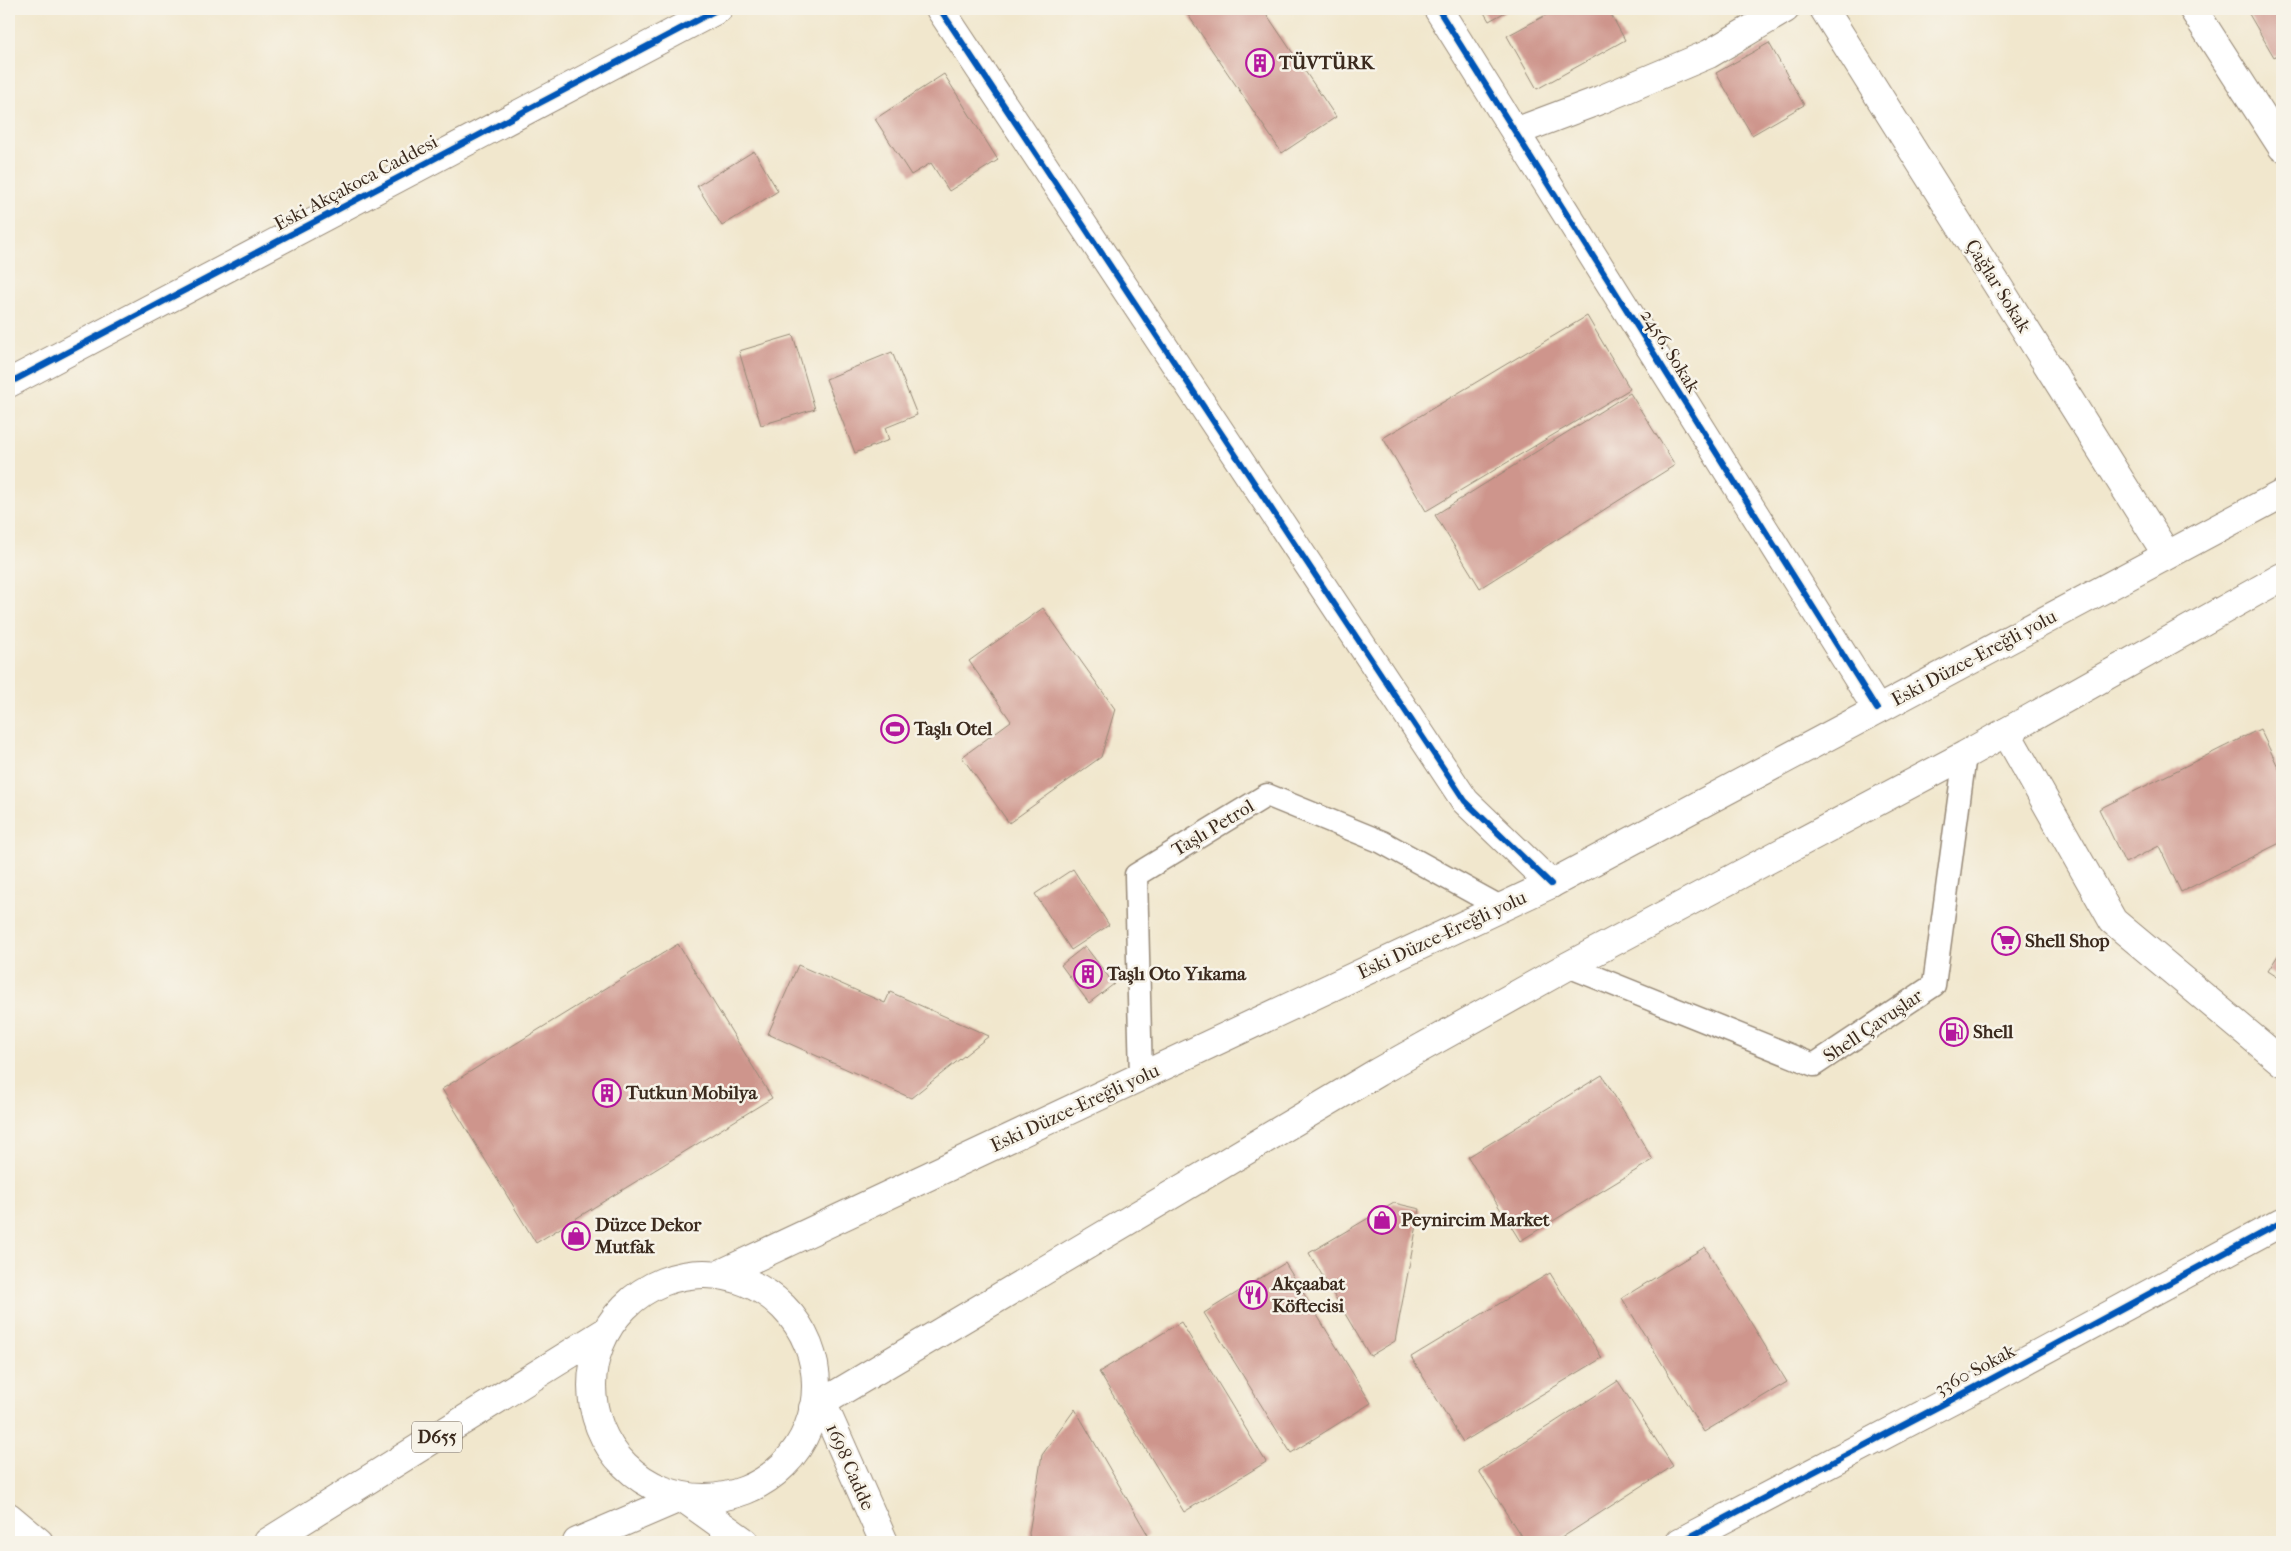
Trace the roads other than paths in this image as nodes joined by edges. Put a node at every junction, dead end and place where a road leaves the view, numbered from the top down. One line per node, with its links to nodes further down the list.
1 (718, 9): 9 (street, Eski Akçakoca Caddesi)
2 (940, 9): 16 (street)
3 (1438, 9): 7 (street, 2456. Sokak)
4 (1785, 9): 7 (street)
5 (2193, 9): 8 (street)
6 (1830, 11): 11 (street, Çağlar Sokak)
7 (1516, 132): 13 (street, 2456. Sokak)
8 (2282, 148)
9 (9, 384)
10 (2282, 494): 11 (street, Eski Düzce-Ereğli yolu)
11 (2167, 555): 13 (street, Eski Düzce-Ereğli yolu)
12 (2282, 577): 14 (street)
13 (1877, 709): 16 (street, Eski Düzce-Ereğli yolu)
14 (2006, 732): 15 (street); 19 (street)
15 (1965, 755): 18 (street); 18 (lane, Shell Çavuşlar)
16 (1551, 884): 17 (street, Eski Düzce-Ereğli yolu)
17 (1500, 907): 20 (street, Eski Düzce-Ereğli yolu); 20 (lane, Taşlı Petrol)
18 (1568, 966): 24 (street)
19 (2282, 1062)
20 (1140, 1077): 22 (street, Eski Düzce-Ereğli yolu)
21 (2282, 1222): 27 (street, 3360 Sokak)
22 (718, 1275): 23 (street); 24 (street)
23 (605, 1332): 25 (street); 29 (street, D655)
24 (817, 1401): 25 (street); 32 (street, 1698 Cadde)
25 (682, 1497): 30 (street); 31 (street)
26 (9, 1517): 28 (street)
27 (1689, 1540)
28 (39, 1542)
29 (268, 1542)
30 (577, 1542)
31 (745, 1542)
32 (884, 1542)

